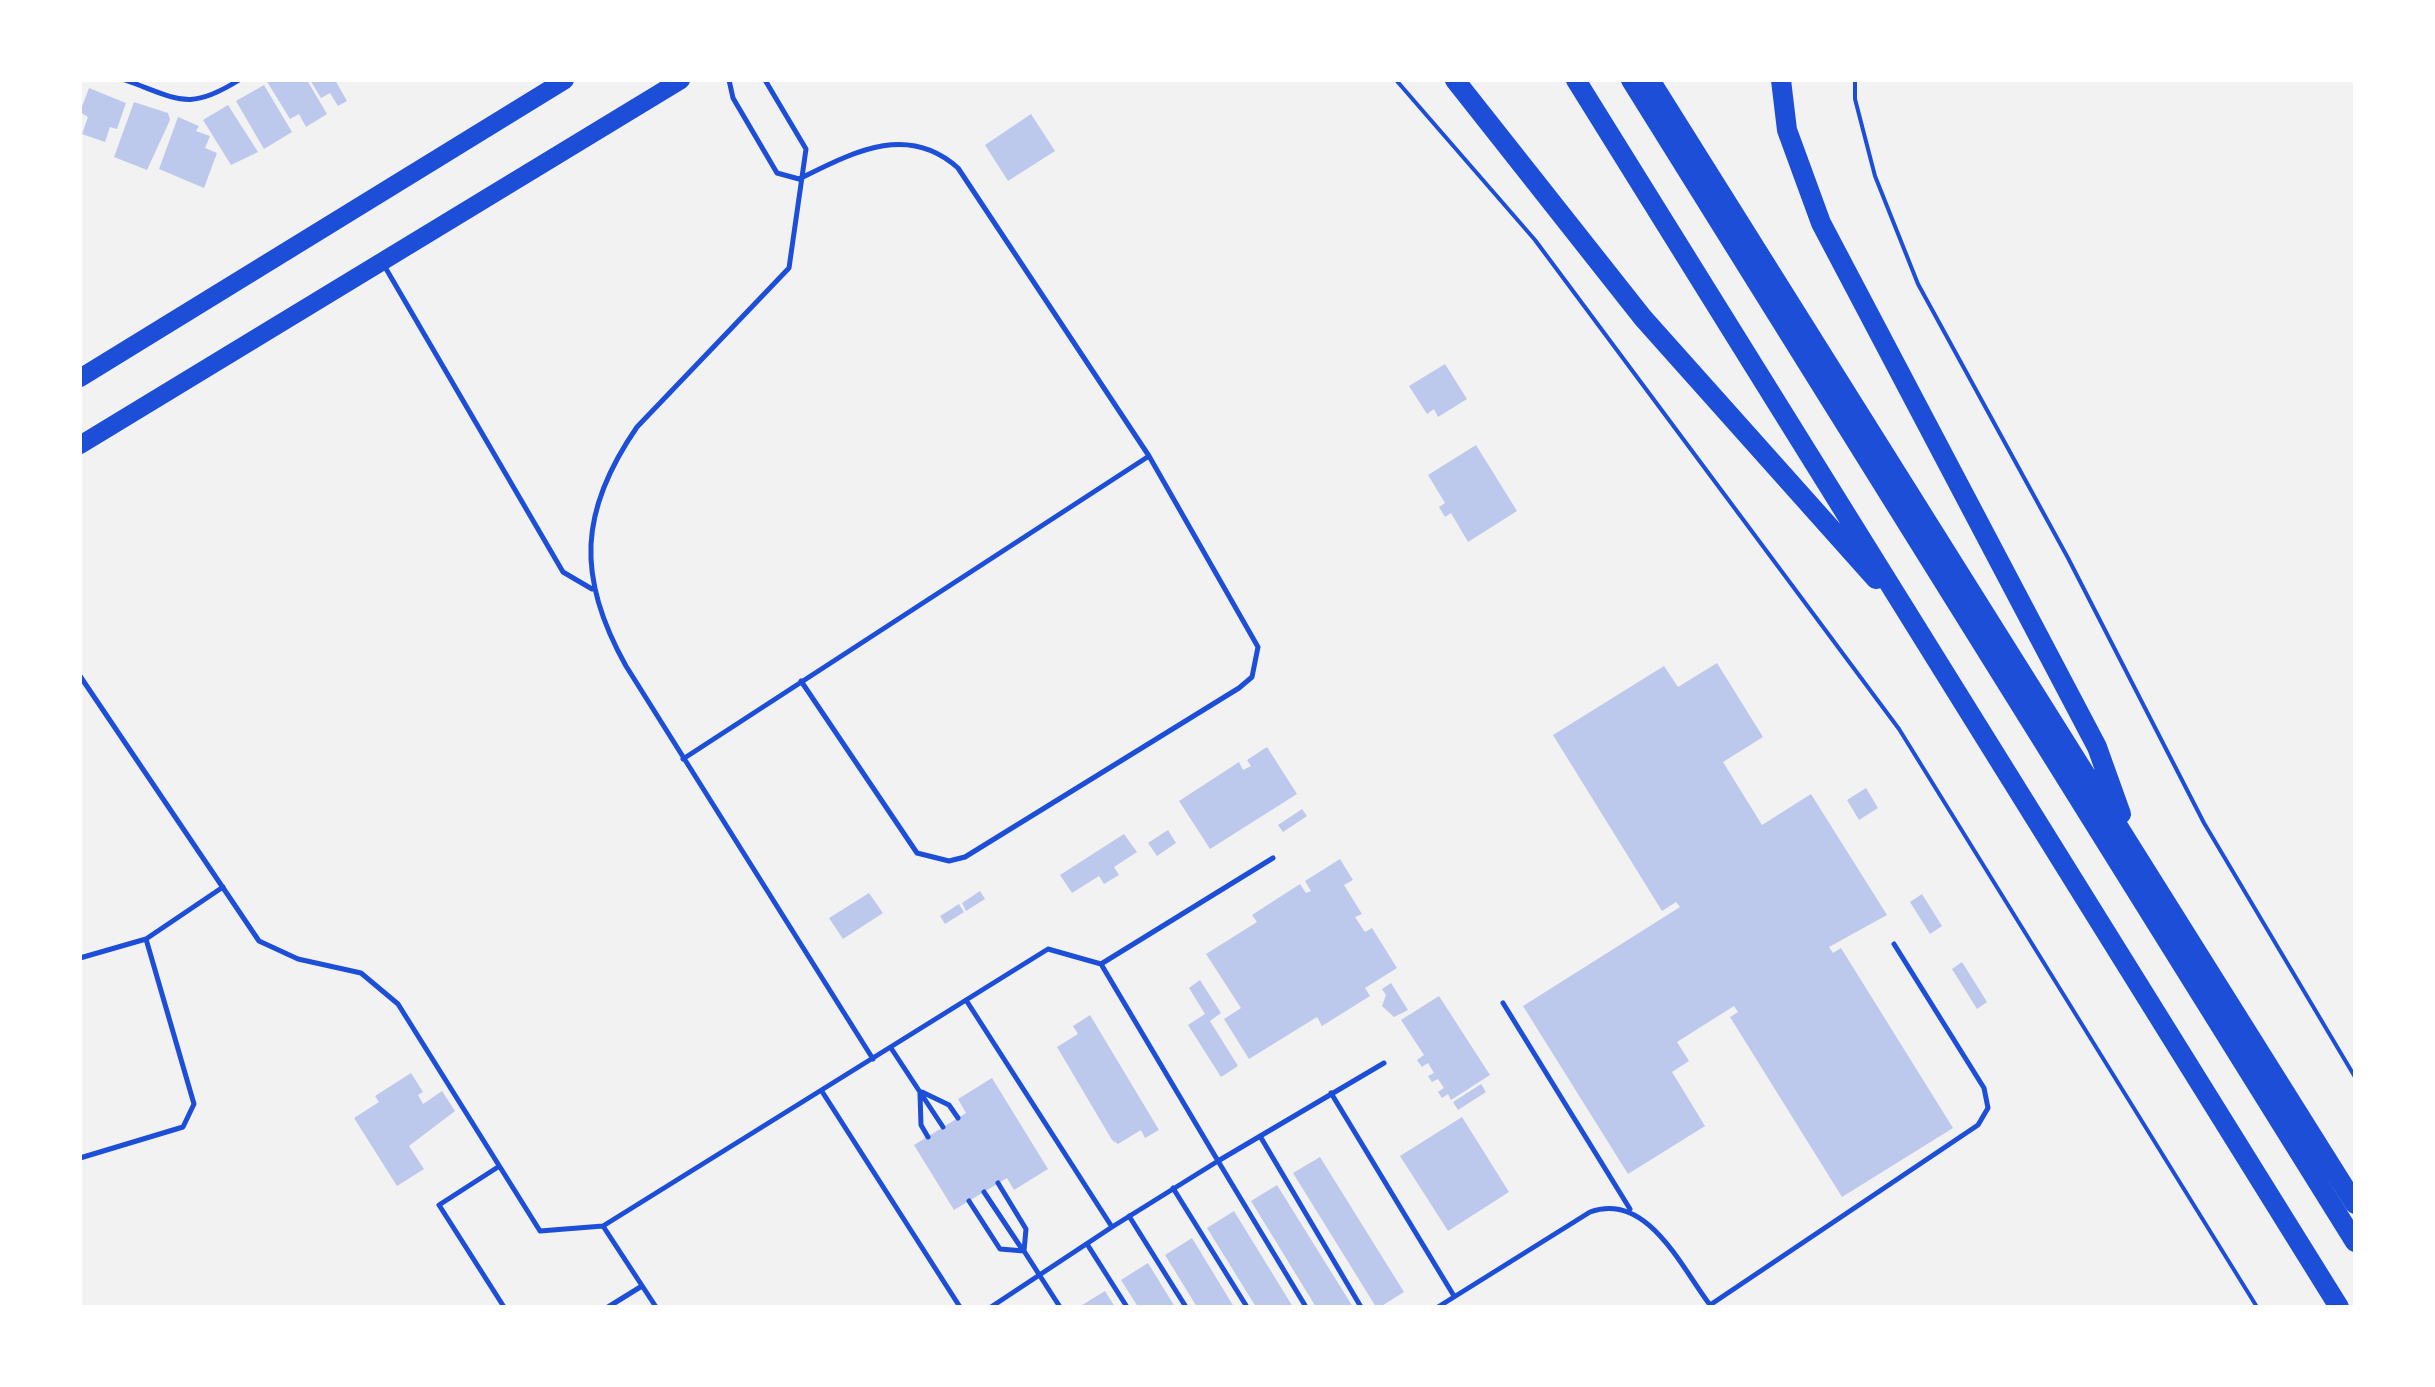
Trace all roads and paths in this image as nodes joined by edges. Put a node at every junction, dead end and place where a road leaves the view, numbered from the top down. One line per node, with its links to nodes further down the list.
1 (126, 80): 2 (lane)
2 (239, 80)
3 (565, 80): 16 (main road)
4 (681, 80): 15 (main road)
5 (729, 80): 14 (lane)
6 (765, 80): 14 (lane)
7 (1396, 80): 75 (path)
8 (1454, 80): 20 (highway)
9 (1576, 80): 20 (highway)
10 (1631, 80): 56 (highway)
11 (1650, 80): 24 (highway)
12 (1780, 80): 24 (highway)
13 (1855, 80): 36 (path)
14 (799, 179): 18 (lane); 19 (lane)
15 (381, 260): 17 (main road); 19 (lane)
16 (80, 378)
17 (80, 445)
18 (1148, 456): 22 (lane); 22 (lane)
19 (592, 588): 23 (lane)
20 (1912, 620): 76 (highway)
21 (80, 676): 26 (lane)
22 (802, 682): 23 (lane)
23 (683, 758): 34 (lane)
24 (2136, 852): 51 (highway)
25 (1273, 858): 30 (lane)
26 (222, 887): 27 (lane); 46 (lane)
27 (146, 938): 29 (lane); 44 (lane)
28 (1894, 944): 62 (lane)
29 (80, 958)
30 (1101, 964): 31 (lane); 45 (lane)
31 (966, 1000): 33 (lane); 55 (lane)
32 (1503, 1004): 52 (lane)
33 (890, 1048): 34 (lane); 37 (lane)
34 (873, 1059): 38 (lane)
35 (1384, 1063): 39 (lane)
36 (2355, 1077)
37 (920, 1091): 40 (lane); 41 (lane); 43 (lane)
38 (822, 1093): 54 (lane); 66 (lane)
39 (1331, 1093): 42 (lane); 61 (lane)
40 (958, 1118)
41 (944, 1127)
42 (1260, 1136): 45 (lane); 73 (lane)
43 (928, 1137)
44 (80, 1158)
45 (1218, 1161): 48 (lane); 72 (lane)
46 (498, 1167): 54 (lane); 63 (lane)
47 (998, 1183): 58 (lane)
48 (1173, 1188): 53 (lane); 71 (lane)
49 (984, 1192): 58 (lane)
50 (969, 1201): 58 (lane)
51 (2355, 1204)
52 (1630, 1209): 61 (lane); 62 (lane)
53 (1130, 1216): 55 (lane); 70 (lane)
54 (603, 1226): 60 (lane)
55 (1112, 1228): 57 (lane)
56 (2355, 1242)
57 (1087, 1244): 59 (lane); 69 (lane)
58 (1024, 1251): 59 (lane)
59 (1040, 1275): 67 (lane); 68 (lane)
60 (642, 1286): 64 (lane); 65 (lane)
61 (1454, 1297): 74 (lane)
62 (1710, 1306)
63 (504, 1307)
64 (608, 1307)
65 (656, 1307)
66 (960, 1307)
67 (991, 1307)
68 (1060, 1307)
69 (1126, 1307)
70 (1186, 1307)
71 (1246, 1307)
72 (1306, 1307)
73 (1361, 1307)
74 (1438, 1307)
75 (2257, 1307)
76 (2338, 1307)

